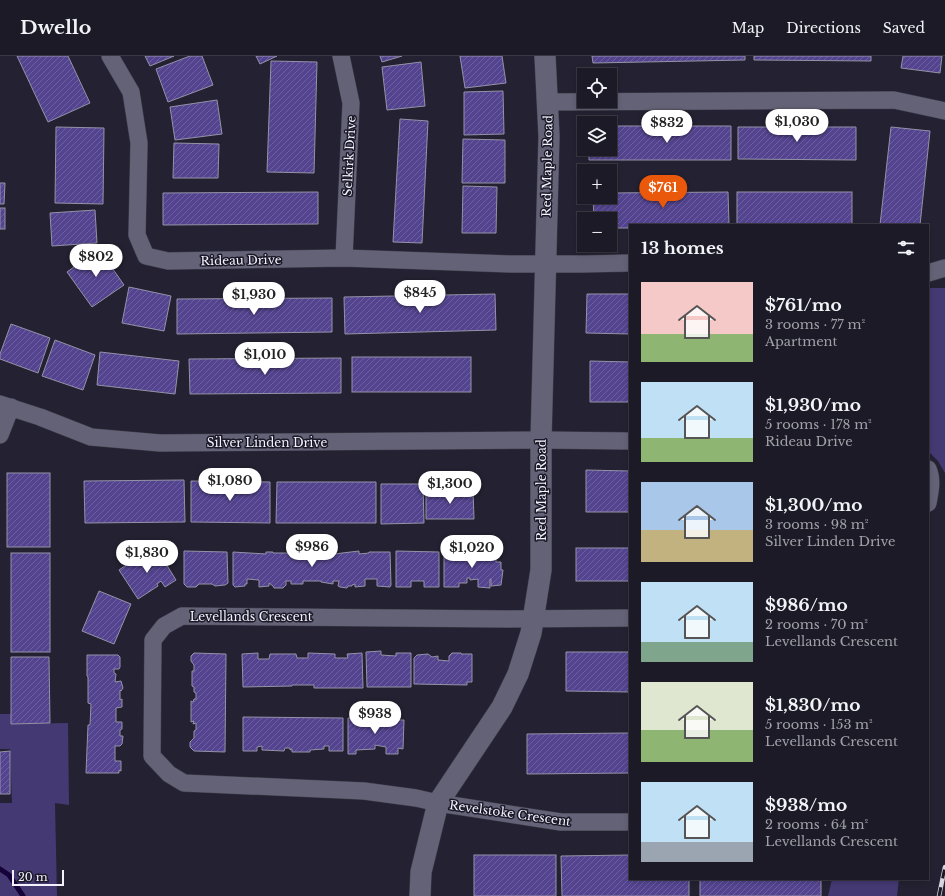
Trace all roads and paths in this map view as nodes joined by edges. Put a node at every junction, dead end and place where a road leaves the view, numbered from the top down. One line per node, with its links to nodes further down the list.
1 (110, 56): 6 (street, Rideau Drive)
2 (342, 56): 6 (street, Selkirk Drive)
3 (545, 56): 4 (street, Red Maple Road)
4 (548, 102): 5 (street); 8 (street, Red Maple Road)
5 (945, 111)
6 (344, 258): 8 (street, Rideau Drive)
7 (629, 263): 8 (street, Rideau Drive)
8 (545, 264): 13 (street, Red Maple Road)
9 (945, 268): 10 (street)
10 (929, 273)
11 (5, 406): 12 (street); 13 (street, Silver Linden Drive)
12 (0, 435)
13 (541, 440): 14 (street); 17 (street, Red Maple Road)
14 (629, 441)
15 (929, 471): 16 (street)
16 (929, 497)
17 (533, 618): 18 (street, Levellands Crescent); 19 (street, Red Maple Road); 19 (street, Levellands Crescent)
18 (629, 618)
19 (438, 804): 20 (street, Revelstoke Crescent); 21 (street, Red Maple Road)
20 (629, 822)
21 (420, 896)

